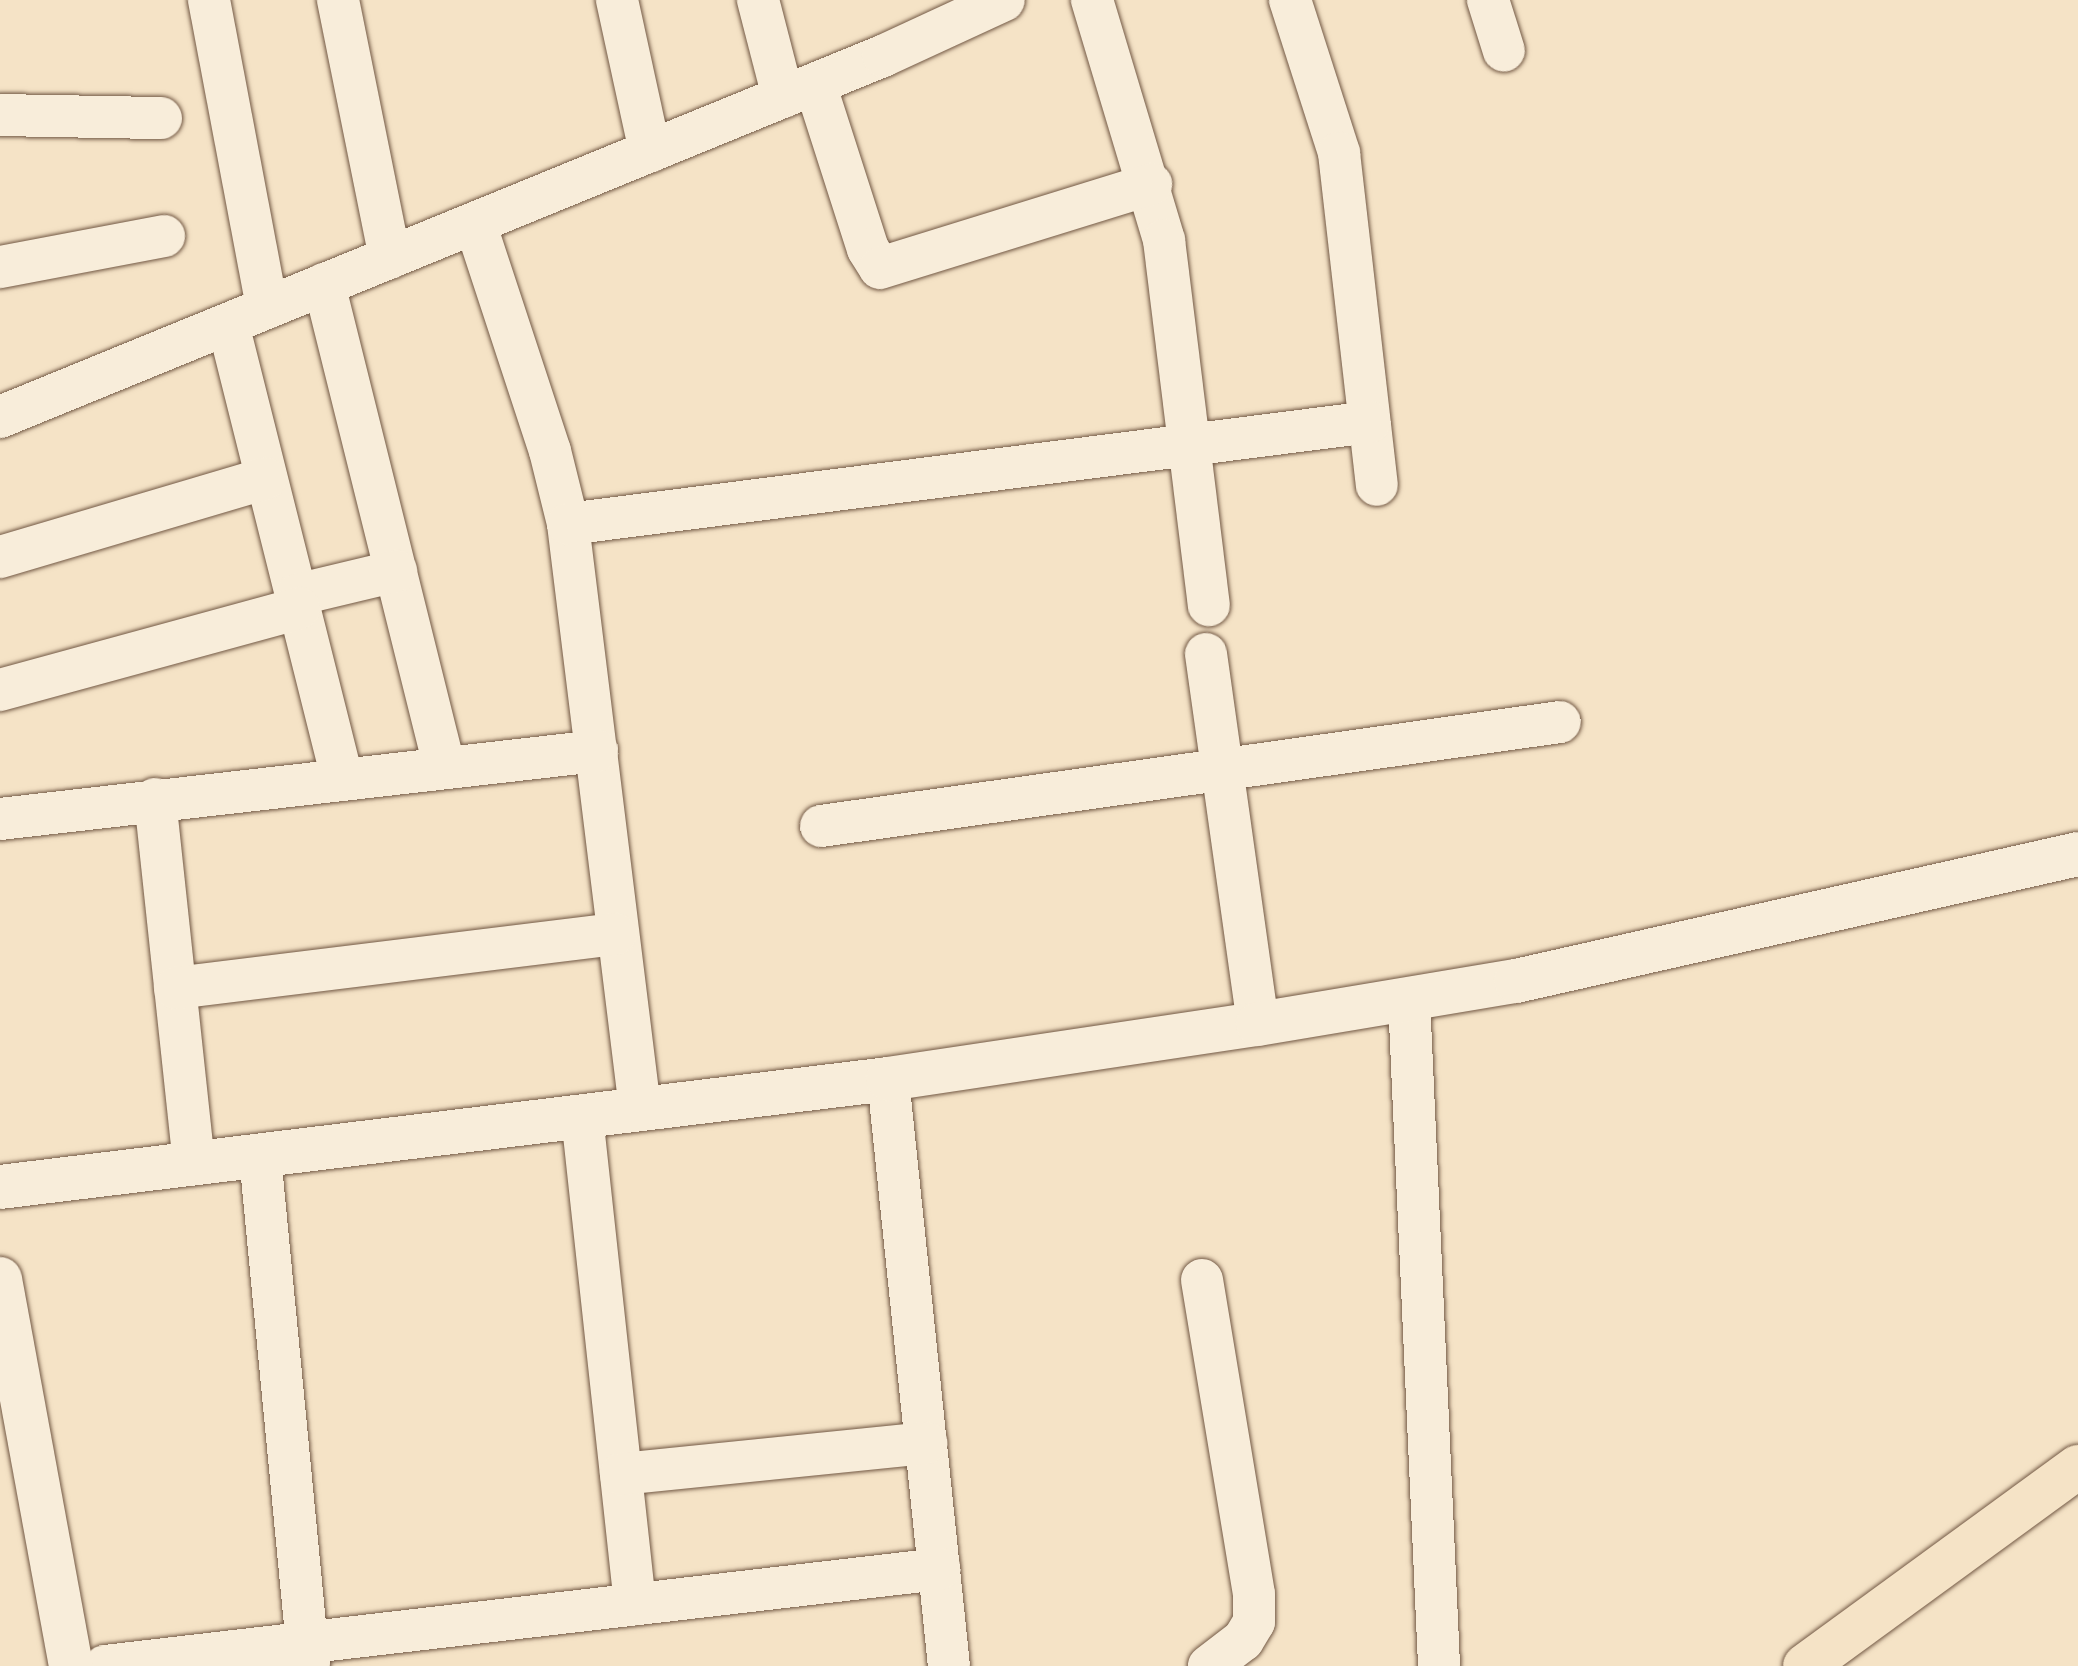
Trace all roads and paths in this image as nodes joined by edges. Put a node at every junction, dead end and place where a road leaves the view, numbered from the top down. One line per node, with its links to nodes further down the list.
1 (209, 0): 20 (street)
2 (338, 0): 17 (street)
3 (617, 0): 13 (street)
4 (758, 0): 10 (street)
5 (1004, 0): 10 (street)
6 (1092, 0): 14 (street)
7 (1290, 0): 23 (street)
8 (1488, 0): 9 (street)
9 (1504, 51)
10 (799, 90): 13 (street); 14 (street)
11 (0, 115): 12 (street)
12 (161, 118)
13 (650, 151): 15 (street)
14 (1151, 184): 24 (street)
15 (475, 223): 17 (street); 27 (street)
16 (164, 236): 18 (street)
17 (390, 258): 19 (street)
18 (0, 267)
19 (324, 284): 20 (street); 29 (street)
20 (267, 308): 21 (street)
21 (228, 324): 22 (street); 25 (street)
22 (0, 417)
23 (1370, 422): 24 (street); 26 (street)
24 (1191, 445): 27 (street); 31 (street)
25 (266, 478): 28 (street); 30 (street)
26 (1377, 485)
27 (568, 524): 35 (street)
28 (0, 557)
29 (396, 571): 30 (street); 36 (street)
30 (297, 601): 33 (street); 38 (street)
31 (1209, 605)
32 (1206, 654): 37 (street)
33 (0, 690)
34 (1560, 722): 37 (street)
35 (597, 751): 36 (street); 43 (street)
36 (444, 767): 38 (street)
37 (1219, 773): 41 (street); 46 (street)
38 (342, 779): 39 (street)
39 (155, 799): 40 (street); 44 (street)
40 (0, 819)
41 (821, 826)
42 (2078, 854): 45 (street)
43 (616, 934): 44 (street); 48 (street)
44 (175, 988): 51 (street)
45 (1409, 999): 46 (street); 65 (street)
46 (1258, 1024): 47 (street)
47 (888, 1079): 48 (street); 55 (street)
48 (640, 1109): 49 (street)
49 (582, 1116): 50 (street); 57 (street)
50 (260, 1156): 51 (street); 60 (street)
51 (194, 1164): 52 (street)
52 (0, 1187)
53 (0, 1279): 61 (street)
54 (1202, 1280): 64 (street)
55 (926, 1443): 57 (street); 58 (street)
56 (2078, 1467): 66 (main road)
57 (621, 1474): 59 (street)
58 (939, 1569): 59 (street); 63 (street)
59 (635, 1604): 60 (street)
60 (308, 1654): 62 (street)
61 (71, 1666)
62 (105, 1666)
63 (949, 1666)
64 (1209, 1666)
65 (1439, 1666)
66 (1805, 1666)

